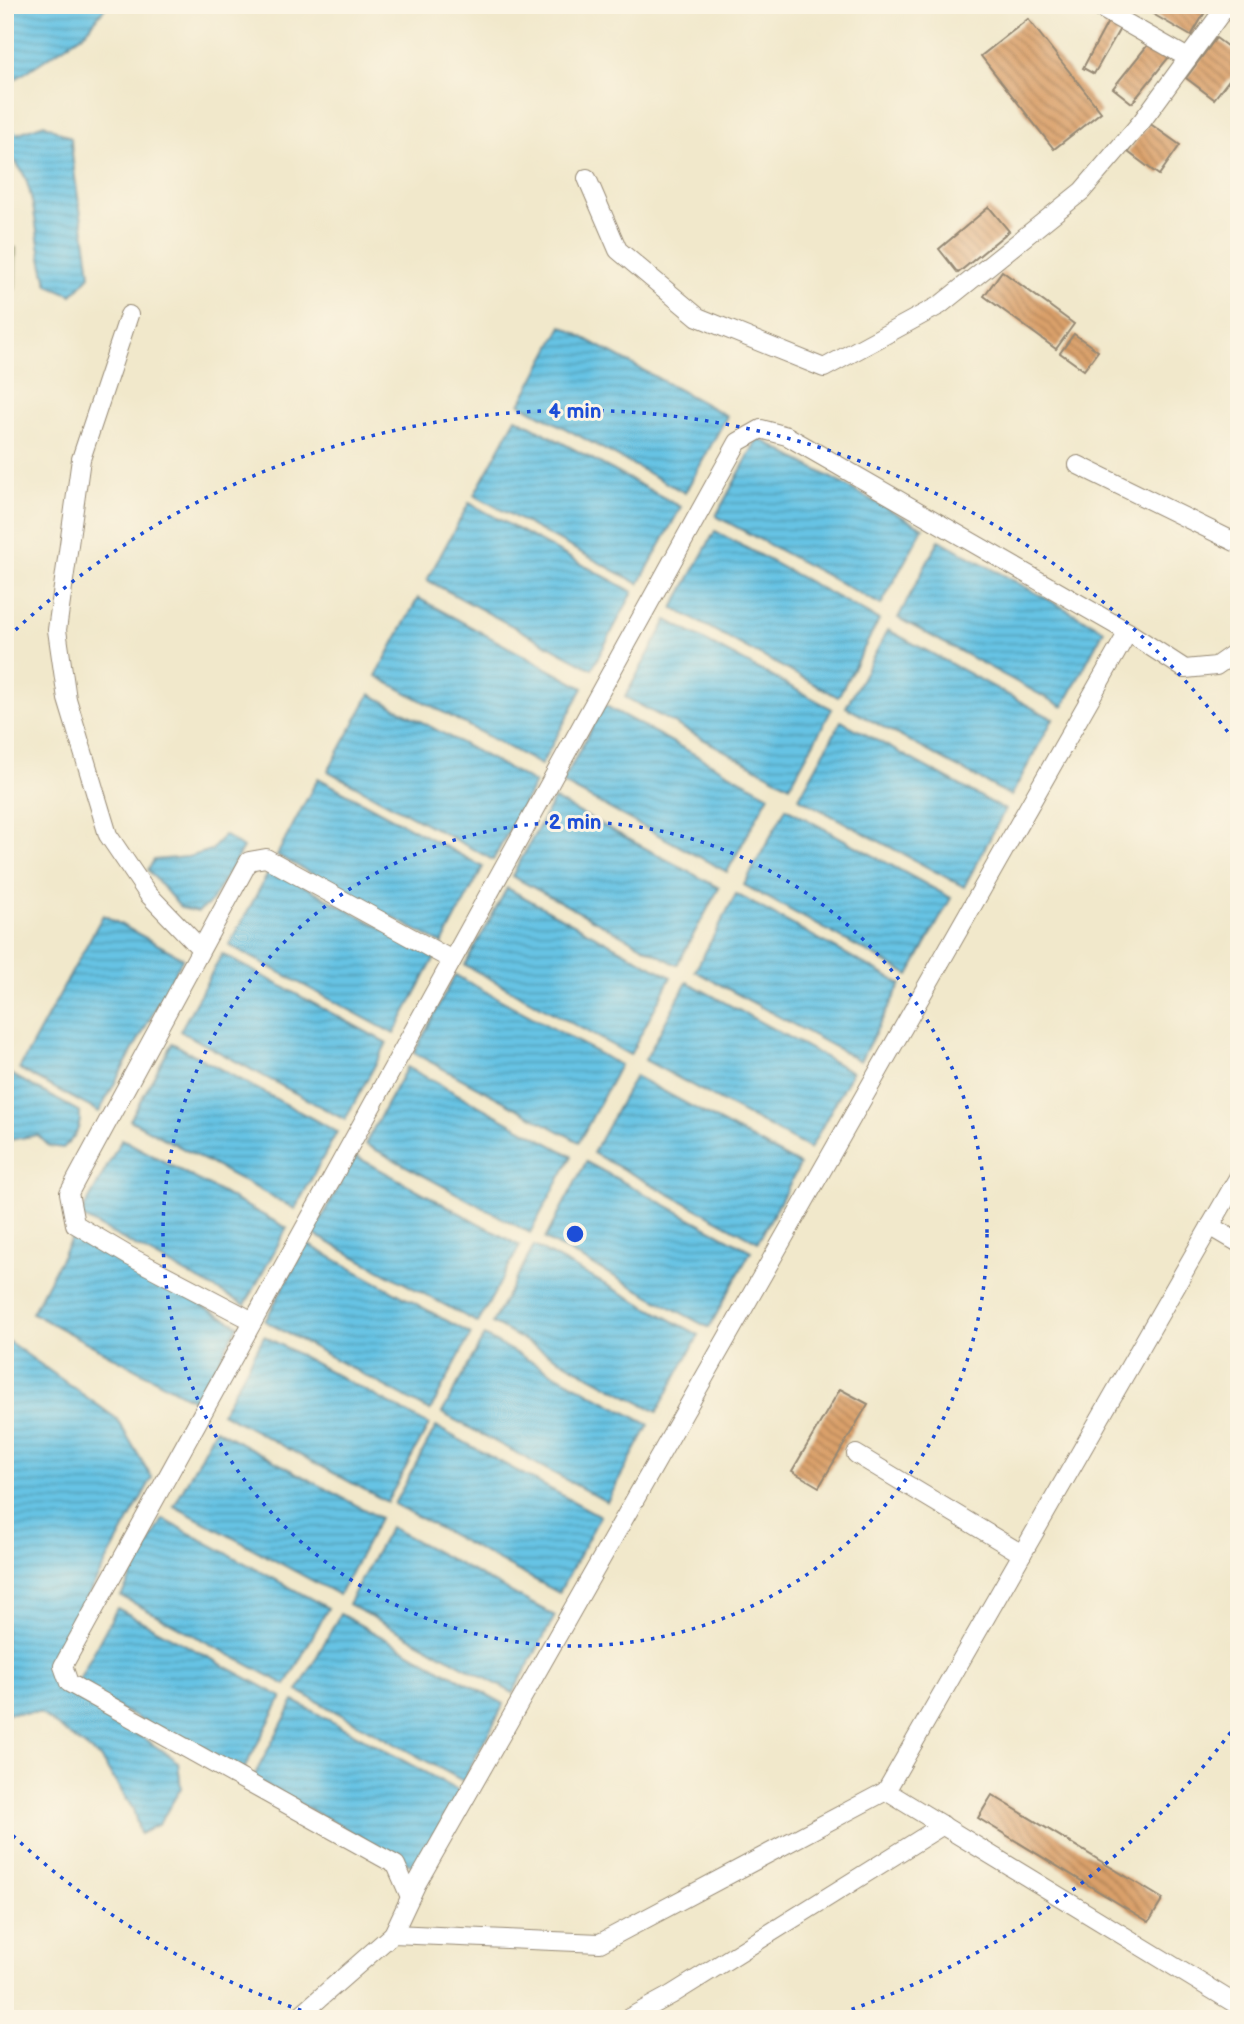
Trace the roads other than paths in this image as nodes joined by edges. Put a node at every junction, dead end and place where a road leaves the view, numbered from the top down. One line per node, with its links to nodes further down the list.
1 (1095, 5): 3 (street)
2 (1227, 5): 3 (street)
3 (1188, 58): 4 (street)
4 (587, 178)
5 (129, 315): 10 (street)
6 (1078, 465): 7 (street)
7 (1239, 544)
8 (1128, 632): 9 (street); 11 (street); 20 (street)
9 (1239, 650)
10 (200, 948): 11 (street); 15 (street)
11 (452, 960): 15 (street)
12 (1239, 1176): 13 (street)
13 (1210, 1226): 14 (street); 17 (street)
14 (1239, 1243)
15 (253, 1321): 20 (street)
16 (856, 1454): 17 (street)
17 (1022, 1554): 18 (street)
18 (886, 1791): 19 (street); 21 (street)
19 (943, 1825): 22 (street); 24 (street)
20 (410, 1897): 21 (street)
21 (393, 1934): 23 (street)
22 (1239, 2006)
23 (296, 2019)
24 (627, 2019)

